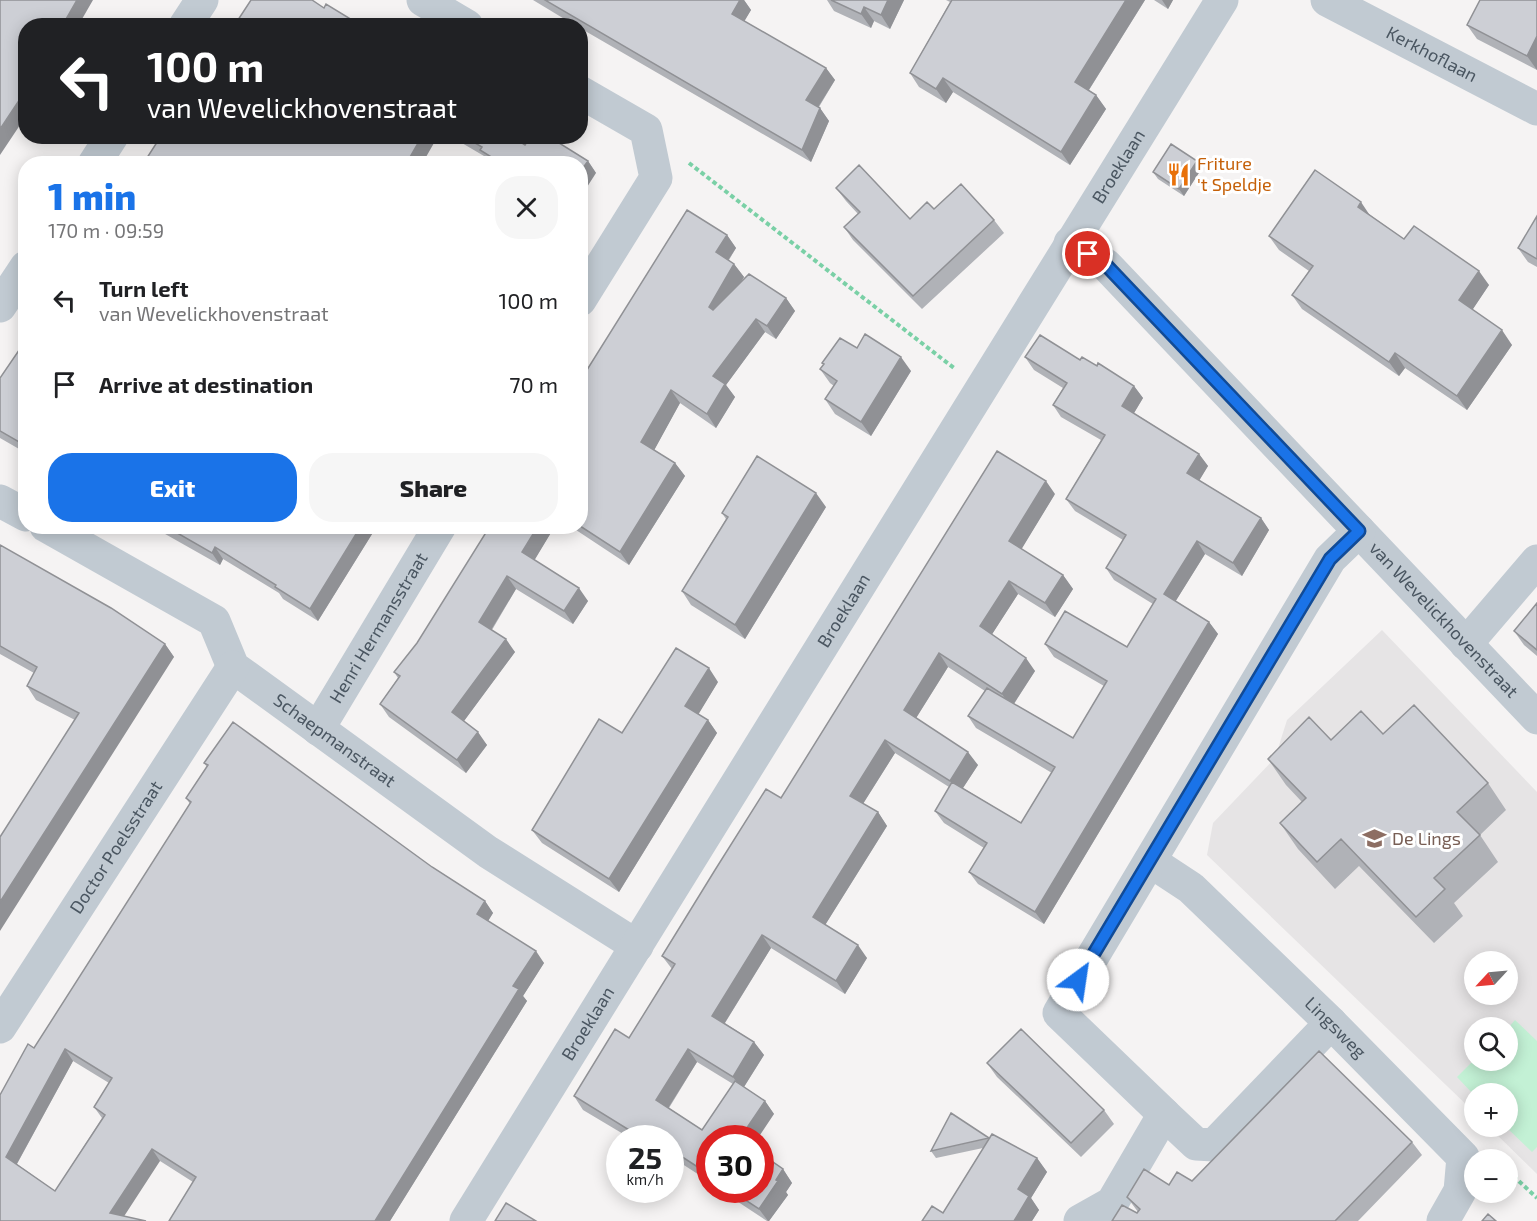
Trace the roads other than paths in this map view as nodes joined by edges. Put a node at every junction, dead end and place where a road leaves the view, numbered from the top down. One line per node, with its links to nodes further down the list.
1 (202, 0): 5 (street)
2 (423, 0): 6 (street)
3 (1222, 0): 9 (street, Broeklaan)
4 (1327, 0): 8 (street, Kerkhoflaan)
5 (190, 18)
6 (453, 18)
7 (588, 97): 11 (street)
8 (1537, 109)
9 (1070, 243): 15 (street, van Wevelickhovenstraat); 24 (street, Broeklaan)
10 (18, 279): 12 (street)
11 (588, 287)
12 (0, 306)
13 (0, 501): 14 (street)
14 (18, 511)
15 (1359, 531): 19 (street, van Wevelickhovenstraat); 23 (street)
16 (60, 534): 20 (street)
17 (435, 534): 22 (street, Henri Hermansstraat)
18 (1537, 561): 19 (street)
19 (1466, 644): 21 (street, van Wevelickhovenstraat)
20 (232, 667): 22 (street, Schaepmanstraat); 26 (street, Doctor Poelsstraat)
21 (1537, 718)
22 (318, 729): 24 (street, Schaepmanstraat)
23 (1150, 861): 25 (street, Lingsweg); 27 (street)
24 (637, 946): 28 (street, Broeklaan)
25 (1331, 1023): 27 (street); 30 (street, Lingsweg)
26 (0, 1027)
27 (1164, 1114): 29 (street)
28 (466, 1221)
29 (1080, 1221)
30 (1443, 1221)

